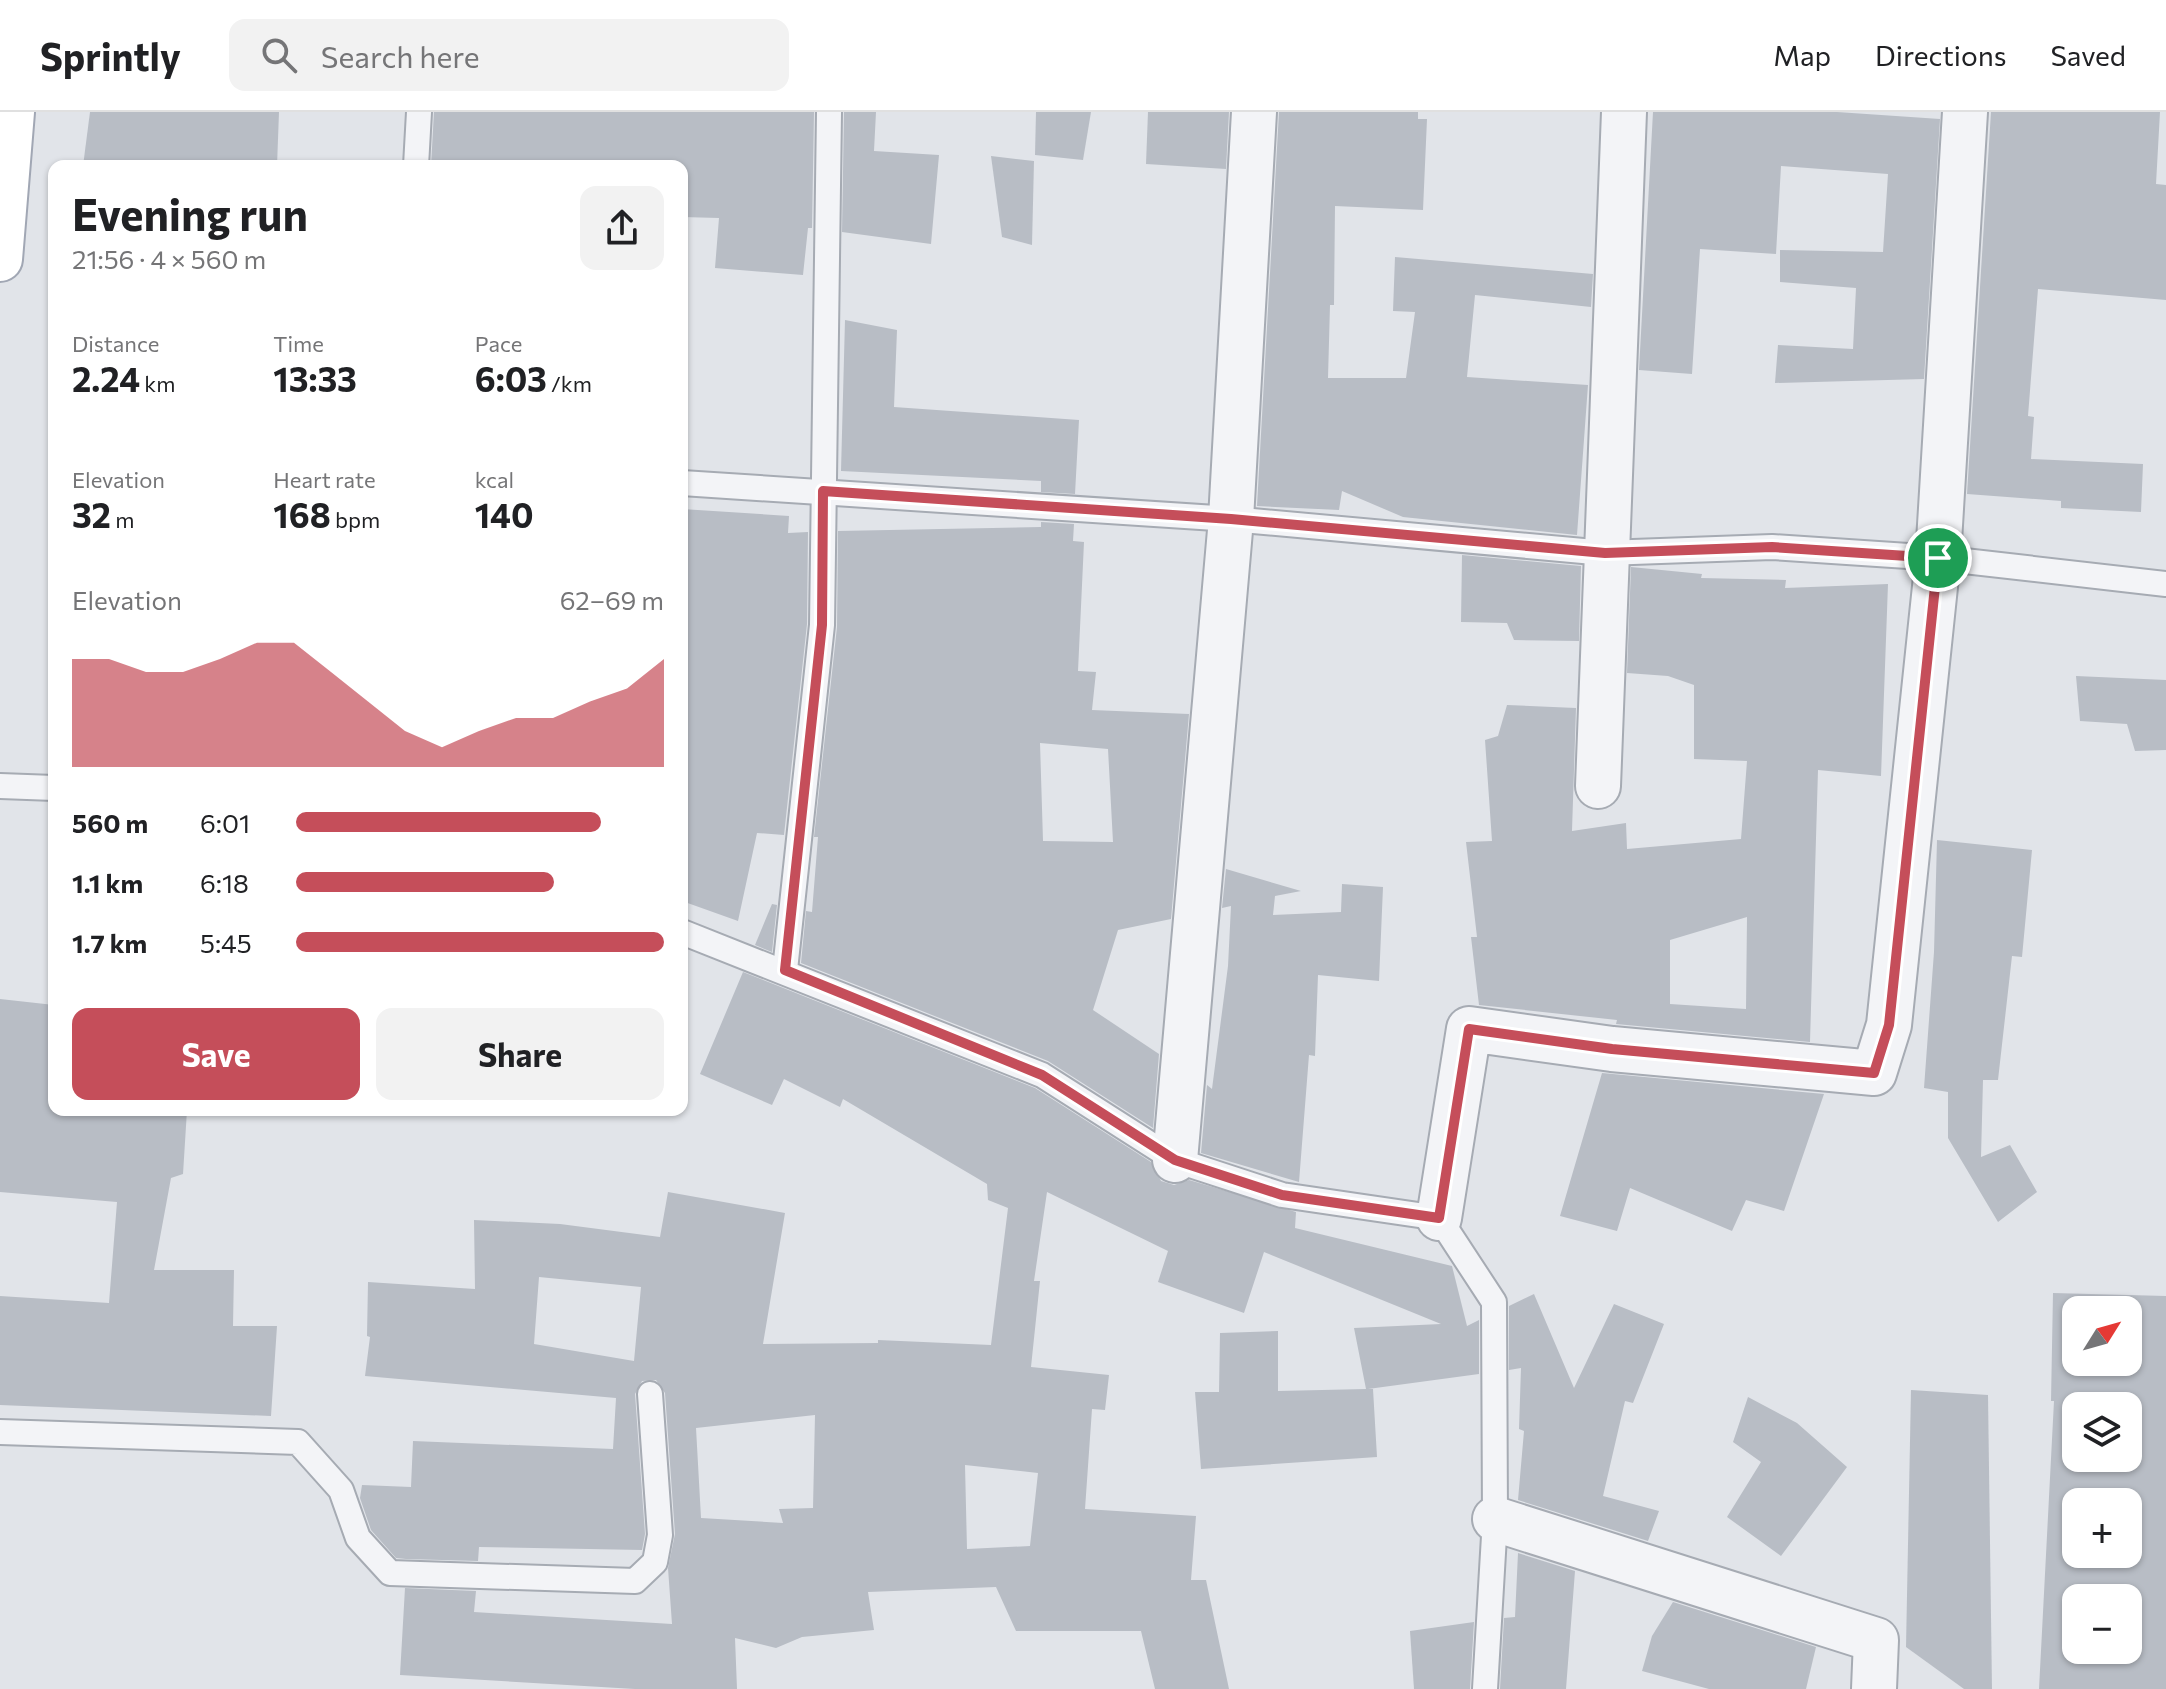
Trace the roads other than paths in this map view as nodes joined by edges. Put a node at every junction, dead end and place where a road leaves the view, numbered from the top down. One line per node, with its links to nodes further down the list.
1 (12, 112): 8 (main road)
2 (419, 112): 7 (lane)
3 (829, 112): 10 (lane)
4 (1254, 112): 11 (street)
5 (1624, 112): 12 (street)
6 (1965, 112): 13 (street)
7 (416, 160)
8 (0, 259)
9 (688, 483): 10 (lane)
10 (823, 491): 11 (lane); 19 (lane)
11 (1231, 519): 12 (lane); 20 (street)
12 (1605, 553): 13 (lane); 16 (street)
13 (1938, 558): 14 (lane); 21 (street)
14 (2166, 584)
15 (0, 786): 17 (lane)
16 (1598, 786)
17 (48, 788)
18 (688, 934): 19 (lane)
19 (785, 970): 20 (lane)
20 (1175, 1160): 21 (lane)
21 (1439, 1218): 24 (lane)
22 (650, 1394): 23 (lane)
23 (0, 1432)
24 (1495, 1519): 25 (lane); 26 (street)
25 (1485, 1689)
26 (1874, 1689)

